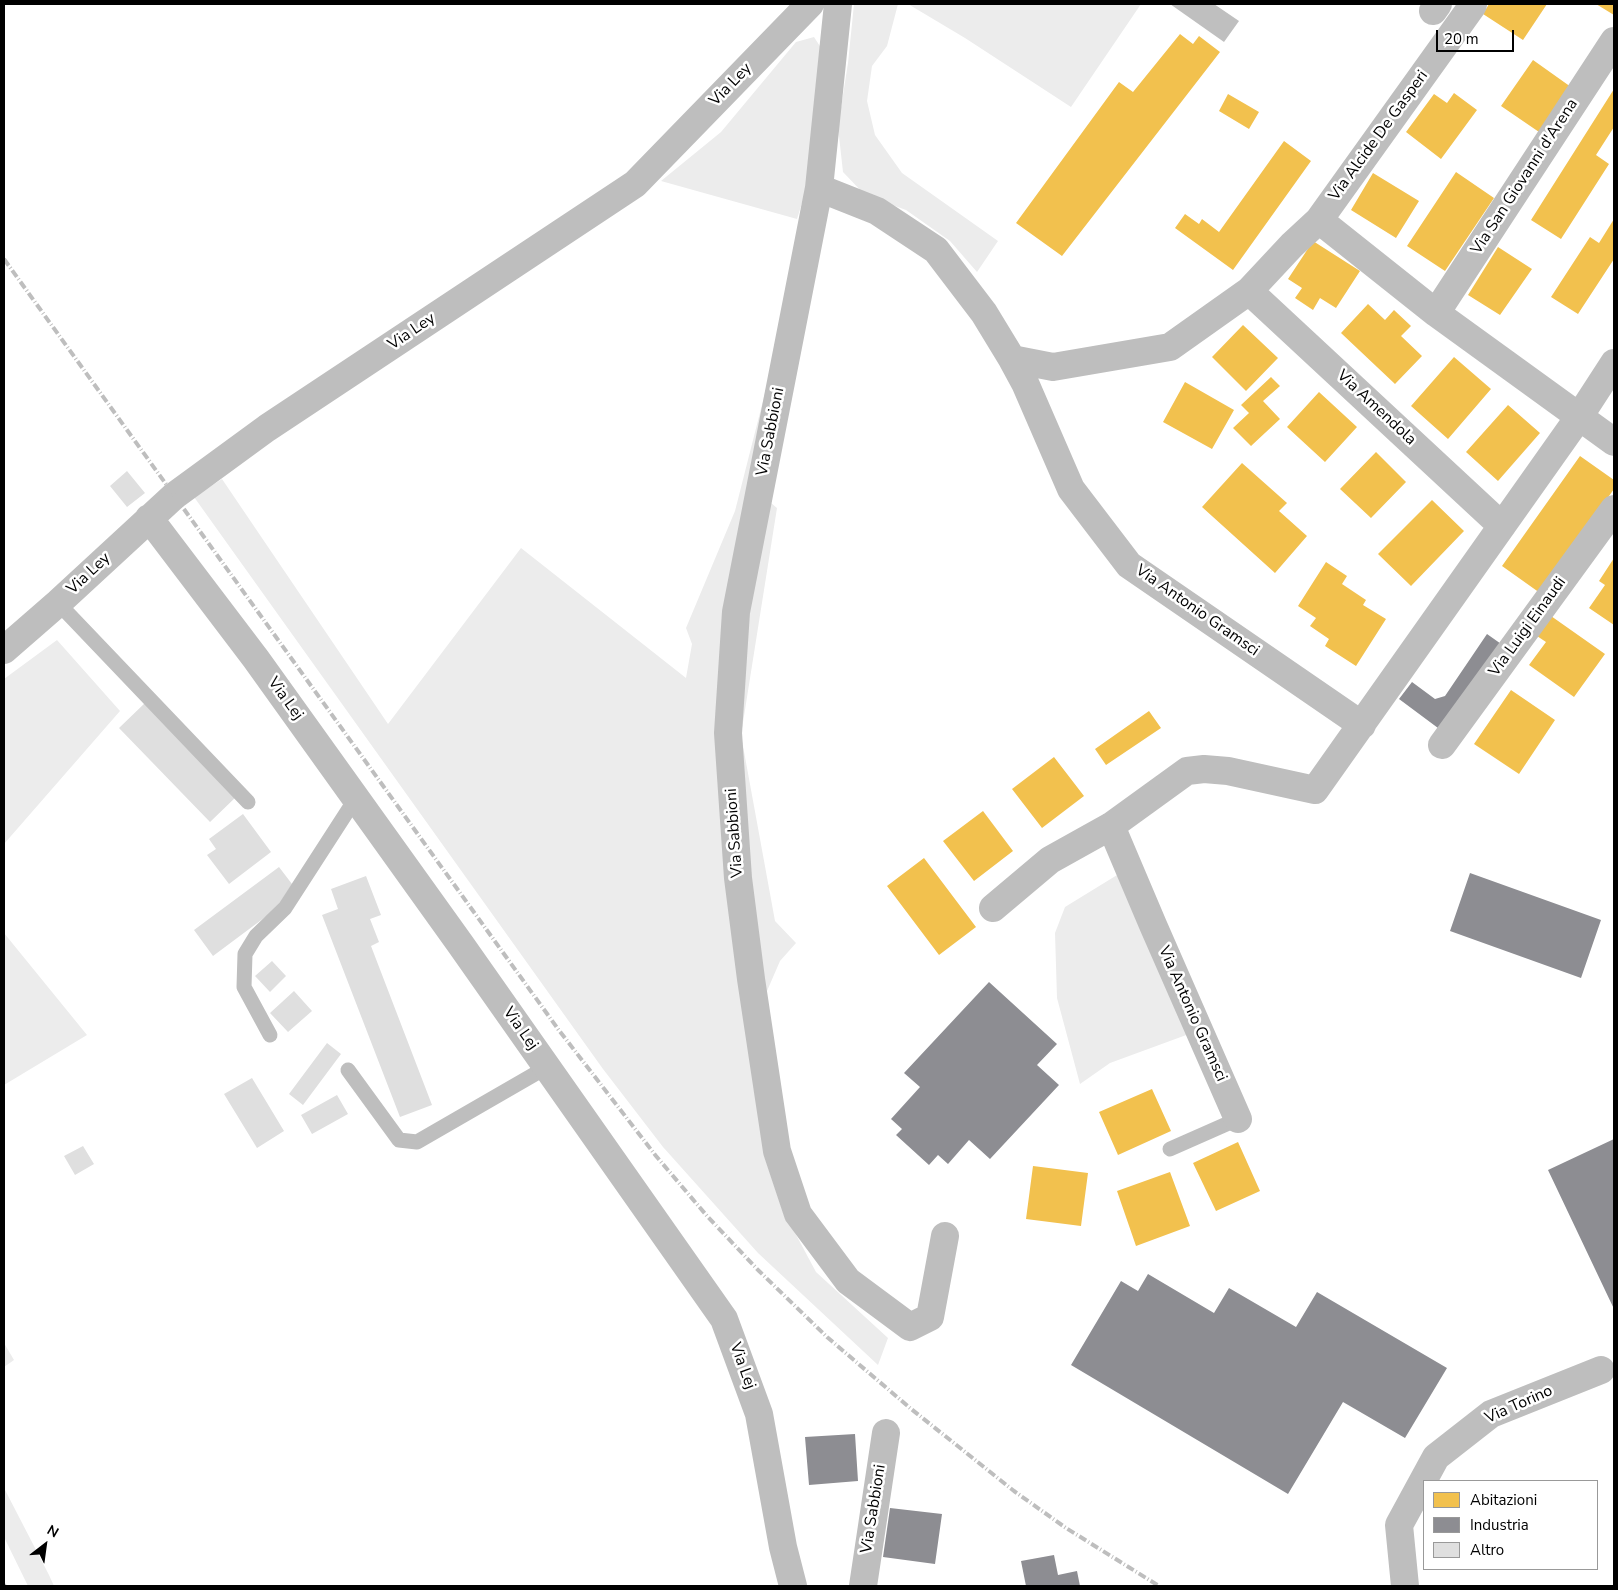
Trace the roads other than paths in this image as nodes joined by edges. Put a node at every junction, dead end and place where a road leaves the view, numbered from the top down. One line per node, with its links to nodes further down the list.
1 (810, 4): 14 (street, Via Ley)
2 (838, 4): 5 (street)
3 (1472, 4): 6 (street, Via Alcide De Gasperi)
4 (1614, 41): 8 (street, Via San Giovanni d'Arena)
5 (819, 188): 9 (street); 29 (street, Via Sabbioni)
6 (1319, 220): 7 (street); 8 (street)
7 (1249, 291): 9 (street); 15 (street, Via Amendola)
8 (1436, 313): 11 (street)
9 (1012, 359): 18 (street, Via Antonio Gramsci)
10 (1614, 363): 11 (street)
11 (1579, 417): 12 (street); 15 (street)
12 (1614, 442)
13 (1614, 509): 19 (street, Via Luigi Einaudi)
14 (149, 518): 16 (street, Via Ley); 20 (street, Via Lej)
15 (1502, 526): 18 (street)
16 (58, 603): 17 (street, Via Ley); 21 (lane)
17 (4, 650)
18 (1362, 726): 22 (street)
19 (1442, 745)
20 (356, 798): 24 (lane); 25 (street, Via Lej)
21 (248, 802)
22 (1111, 826): 23 (street); 27 (street, Via Antonio Gramsci)
23 (992, 908)
24 (270, 1035)
25 (547, 1067): 26 (lane); 34 (street, Via Lej)
26 (348, 1070)
27 (1238, 1119): 28 (lane)
28 (1170, 1149)
29 (945, 1236)
30 (1600, 1370): 32 (street, Via Torino)
31 (886, 1433): 35 (street, Via Sabbioni)
32 (1423, 1480)
33 (1423, 1481): 36 (street, Via Torino)
34 (793, 1586)
35 (863, 1586)
36 (1406, 1586)

